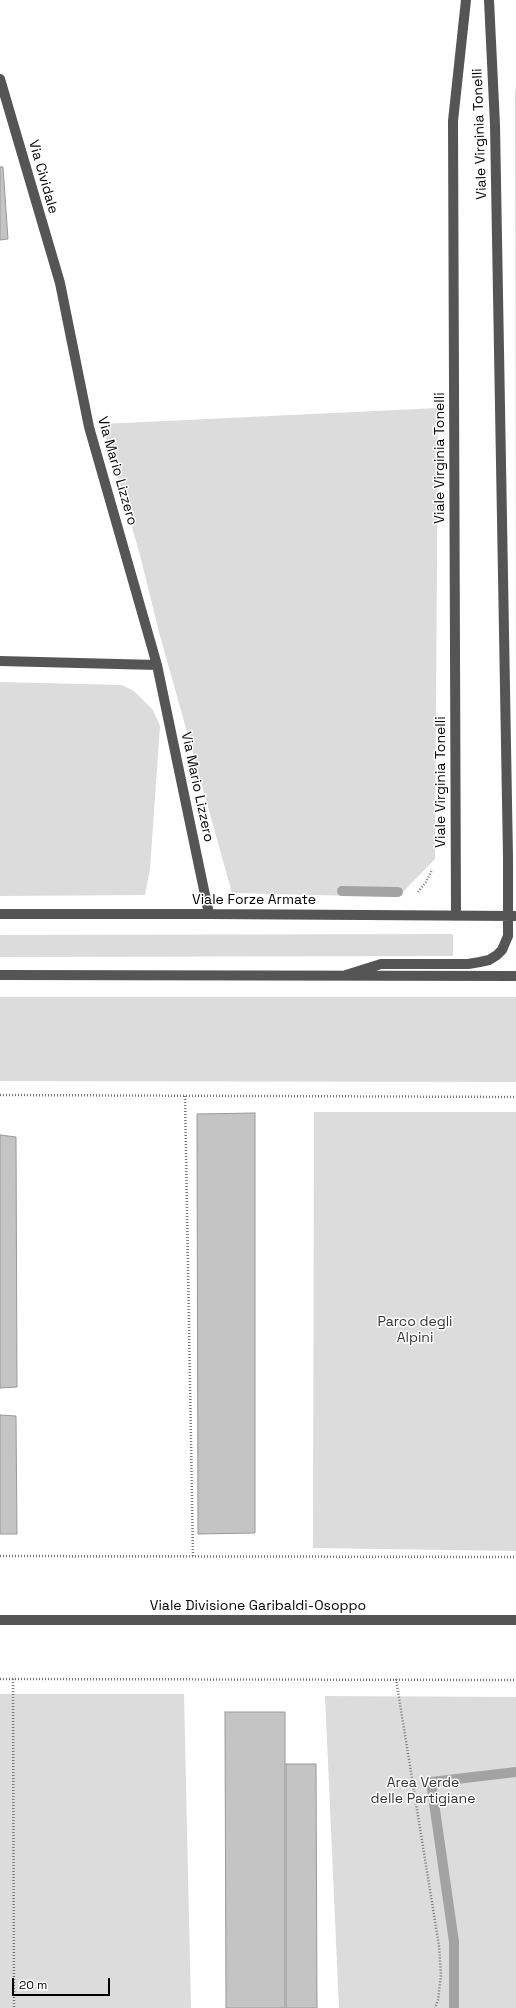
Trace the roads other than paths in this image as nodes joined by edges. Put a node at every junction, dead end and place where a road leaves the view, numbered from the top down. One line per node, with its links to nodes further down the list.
1 (466, 0): 9 (street, Viale Virginia Tonelli)
2 (489, 0): 10 (street, Viale Virginia Tonelli)
3 (0, 79): 4 (street, Via Cividale)
4 (60, 283): 6 (street, Via Mario Lizzero)
5 (0, 661): 6 (street)
6 (157, 665): 8 (street, Via Mario Lizzero)
7 (0, 914): 8 (street, Viale Forze Armate)
8 (209, 914): 9 (street, Viale Forze Armate)
9 (456, 916): 10 (street, Viale Forze Armate)
10 (512, 916): 11 (street)
11 (346, 975): 12 (street); 13 (street)
12 (0, 976)
13 (516, 976)
14 (0, 1620): 15 (street, Viale Divisione Garibaldi-Osoppo)
15 (516, 1620)

